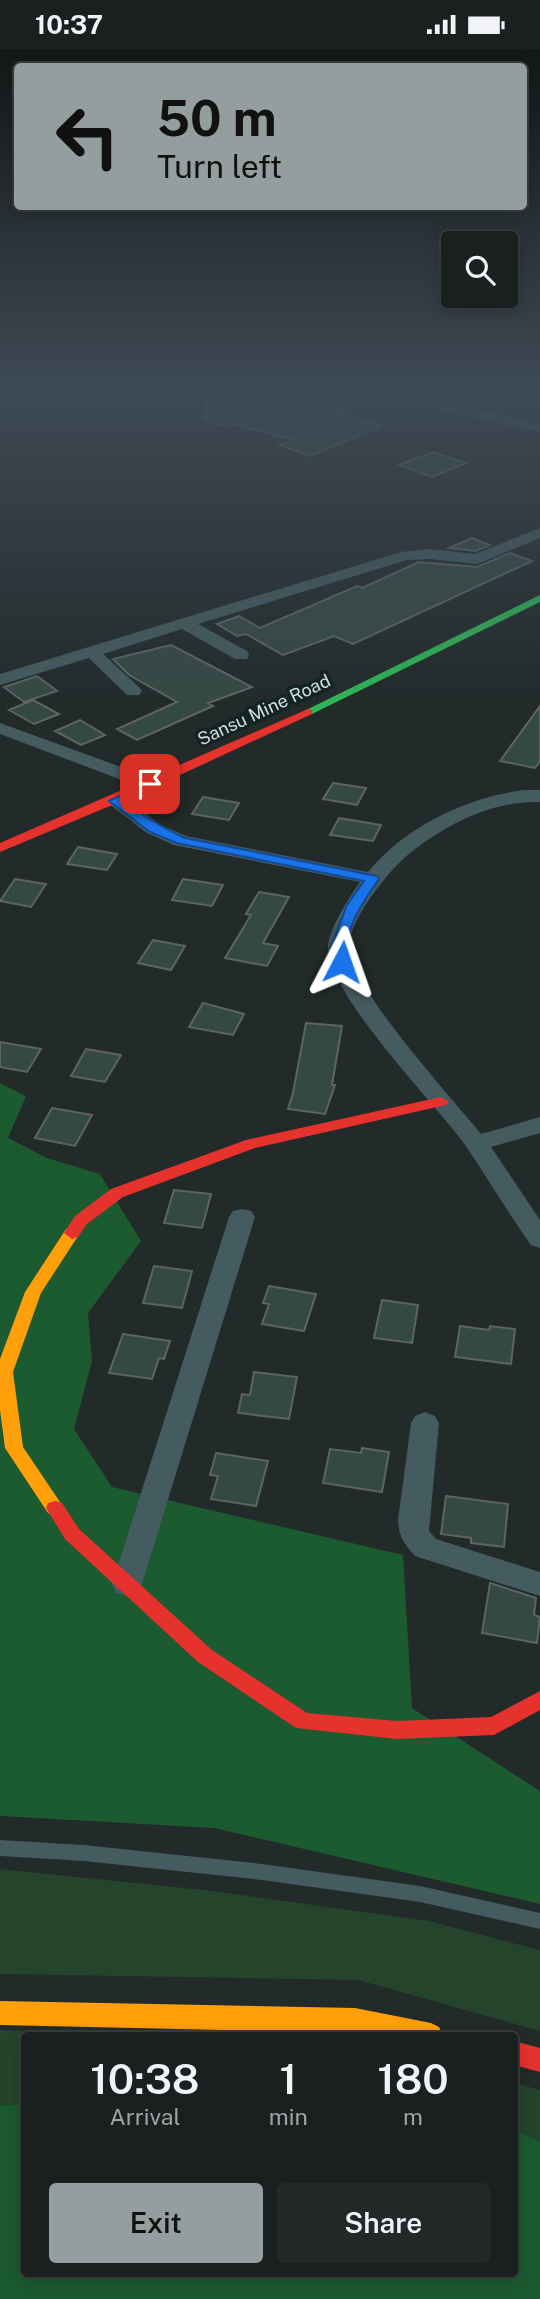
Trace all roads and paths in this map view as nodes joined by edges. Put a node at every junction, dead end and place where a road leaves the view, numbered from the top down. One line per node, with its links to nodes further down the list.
1 (540, 533): 3 (street)
2 (540, 598): 9 (street, Sansu Mine Road)
3 (183, 624): 4 (street); 5 (street)
4 (91, 651): 6 (street); 7 (street)
5 (241, 655)
6 (0, 680)
7 (133, 691)
8 (0, 729): 9 (street)
9 (150, 784): 11 (street, Sansu Mine Road)
10 (540, 796): 13 (street)
11 (115, 801): 12 (street, Sansu Mine Road); 13 (street)
12 (0, 848)
13 (373, 879): 14 (street)
14 (441, 1102): 16 (street); 21 (street)
15 (540, 1125): 16 (street)
16 (475, 1143): 17 (street)
17 (530, 1212): 19 (street)
18 (242, 1217): 21 (street)
19 (540, 1240)
20 (425, 1423): 22 (street)
21 (127, 1584): 23 (street)
22 (540, 1584)
23 (540, 1700)
24 (0, 1847): 25 (lane)
25 (540, 1921)
26 (0, 2013): 27 (street)
27 (416, 2032)
28 (518, 2054): 29 (street)
29 (540, 2060)

